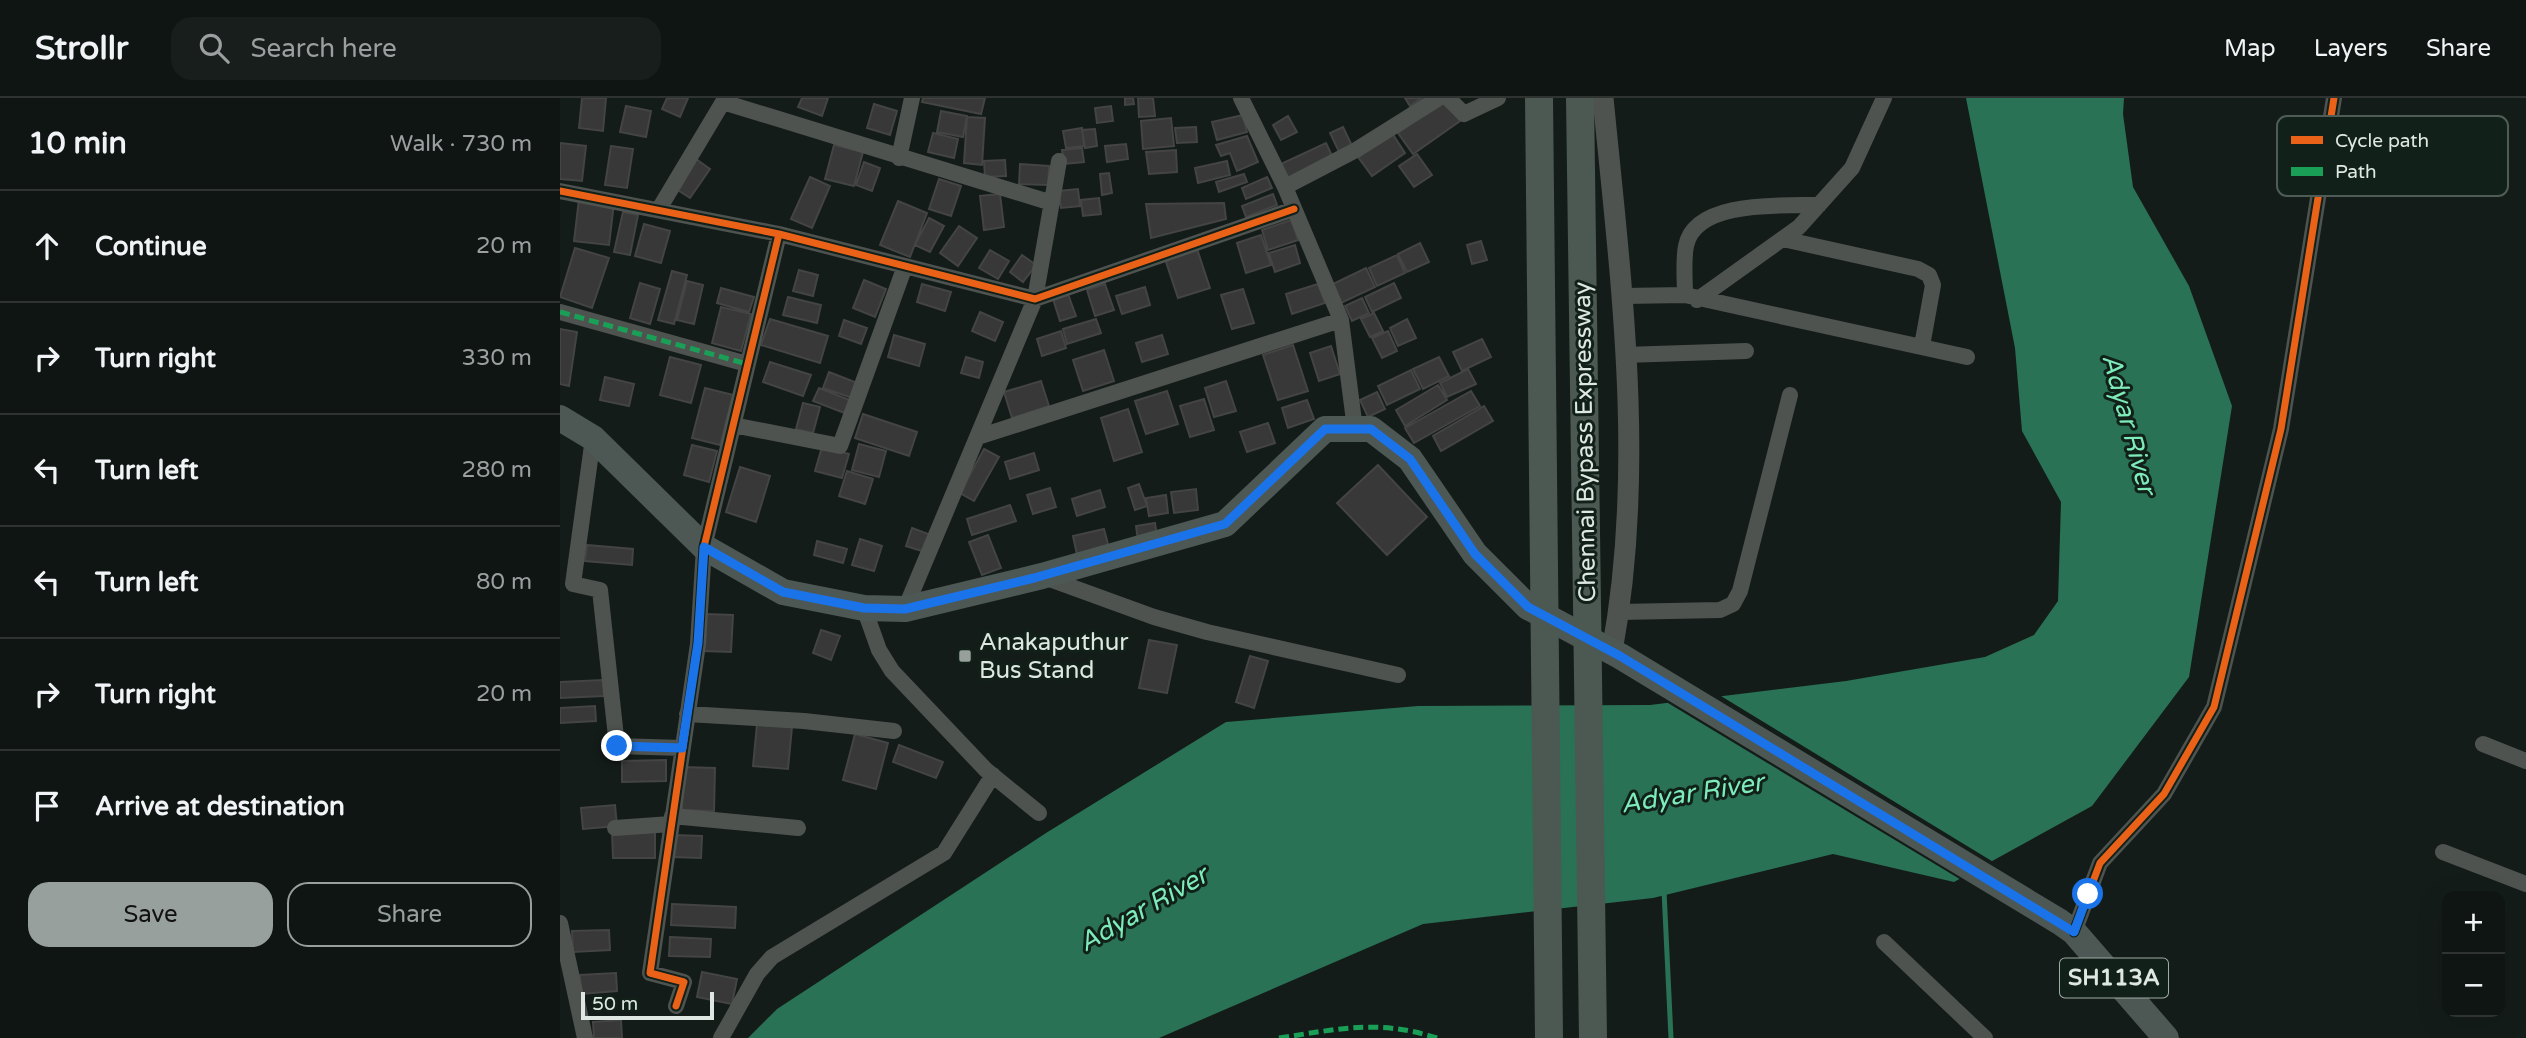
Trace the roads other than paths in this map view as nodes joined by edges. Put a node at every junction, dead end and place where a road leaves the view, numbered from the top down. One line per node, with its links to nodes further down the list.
1 (912, 98): 12 (street)
2 (1241, 98): 14 (street)
3 (1438, 98): 14 (street)
4 (1448, 98): 5 (street)
5 (1498, 98)
6 (1538, 98): 65 (highway, Chennai Bypass Expressway)
7 (1580, 98): 66 (highway, Chennai Bypass Expressway)
8 (1603, 98): 24 (street)
9 (1884, 98): 18 (street)
10 (2334, 98): 11 (street)
11 (2331, 116)
12 (899, 158): 17 (street); 19 (street)
13 (1059, 161): 17 (street)
14 (1285, 187): 20 (street)
15 (560, 191): 19 (street)
16 (2318, 196): 60 (street)
17 (1052, 203): 26 (street)
18 (1819, 205): 22 (street); 25 (street)
19 (659, 209): 21 (street)
20 (1294, 209): 26 (street); 28 (street)
21 (779, 234): 23 (street); 33 (street)
22 (1783, 239): 25 (street); 29 (street)
23 (905, 266): 26 (street); 36 (street)
24 (1623, 296): 25 (street); 31 (street)
25 (1691, 298): 29 (street)
26 (1035, 299): 38 (street)
27 (560, 312): 33 (street)
28 (1341, 320): 37 (street); 38 (street)
29 (1922, 346): 32 (street)
30 (1746, 351): 31 (street)
31 (1624, 355): 44 (street)
32 (1967, 357)
33 (747, 364): 36 (street)
34 (1790, 396): 44 (street)
35 (560, 418): 39 (main road, SH113A)
36 (733, 425): 40 (street)
37 (1355, 429): 41 (main road, SH113A); 45 (main road, SH113A)
38 (978, 437): 43 (street)
39 (593, 438): 40 (main road, SH113A); 50 (street)
40 (704, 547): 42 (main road, SH113A); 47 (street)
41 (1042, 576): 43 (main road, SH113A); 46 (street)
42 (864, 608): 43 (main road, SH113A); 52 (street)
43 (905, 609)
44 (1620, 612): 45 (street)
45 (1616, 654): 60 (main road, SH113A)
46 (1398, 675)
47 (687, 714): 48 (street); 50 (street)
48 (894, 731)
49 (2483, 744): 51 (street)
50 (682, 748): 54 (street)
51 (2526, 761)
52 (993, 775): 53 (street); 64 (street)
53 (1040, 813)
54 (671, 820): 55 (street); 56 (street); 62 (street)
55 (615, 828)
56 (798, 828)
57 (2443, 852): 58 (street)
58 (2526, 884)
59 (560, 923): 63 (street)
60 (2067, 927): 68 (main road, SH113A)
61 (1884, 943): 67 (street)
62 (676, 1006)
63 (585, 1038)
64 (721, 1038)
65 (1549, 1038)
66 (1593, 1038)
67 (1984, 1038)
68 (2166, 1038)

